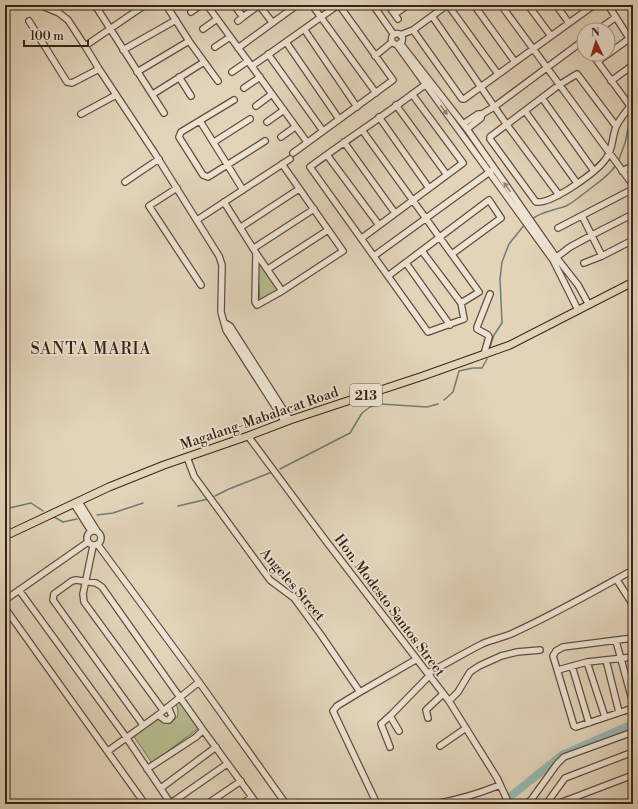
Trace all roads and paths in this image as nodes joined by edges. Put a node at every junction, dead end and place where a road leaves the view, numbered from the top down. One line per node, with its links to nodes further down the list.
1 (40, 5): 46 (street)
2 (95, 5): 35 (street)
3 (145, 5): 35 (street)
4 (166, 5): 29 (street)
5 (201, 5): 23 (street)
6 (207, 5): 28 (street)
7 (234, 5): 25 (street)
8 (259, 5): 25 (street); 32 (street)
9 (297, 5): 32 (street)
10 (312, 5): 26 (street)
11 (338, 5): 26 (street); 54 (street)
12 (373, 5): 39 (street)
13 (388, 5): 14 (street)
14 (408, 5)
15 (448, 5): 24 (street); 65 (street)
16 (474, 5): 57 (street)
17 (501, 5): 50 (street)
18 (528, 5): 40 (street)
19 (556, 5): 34 (street)
20 (594, 5): 22 (street)
21 (608, 5): 27 (street)
22 (586, 7): 34 (street)
23 (191, 12)
24 (432, 16): 38 (street); 72 (street)
25 (243, 17): 31 (street)
26 (321, 17): 37 (street); 74 (street)
27 (616, 17): 33 (street); 43 (street)
28 (217, 19): 36 (street); 41 (street)
29 (176, 20): 42 (street); 52 (street)
30 (29, 21): 62 (street)
31 (238, 21)
32 (272, 22): 49 (street)
33 (609, 22)
34 (569, 23): 40 (street)
35 (111, 29): 46 (street); 52 (street)
36 (203, 29)
37 (304, 29): 44 (street); 86 (street)
38 (413, 30): 39 (street); 72 (street)
39 (397, 35): 45 (street); 45 (street)
40 (551, 36): 50 (street)
41 (230, 37): 47 (street); 49 (street)
42 (189, 41): 56 (street); 63 (street)
43 (631, 41): 51 (street)
44 (286, 42): 53 (street); 93 (street)
45 (397, 43): 54 (street); 70 (street); 97 (street)
46 (85, 46): 62 (street)
47 (215, 47)
48 (576, 47): 61 (street)
49 (238, 48): 55 (street)
50 (534, 48): 57 (street); 61 (street)
51 (616, 49)
52 (123, 50): 63 (street)
53 (268, 54): 60 (street); 101 (street)
54 (375, 56): 74 (street)
55 (248, 61): 60 (street); 64 (street)
56 (204, 62): 66 (street); 68 (street)
57 (515, 62): 65 (street)
58 (599, 62): 69 (street)
59 (633, 65): 69 (street)
60 (252, 66): 67 (street)
61 (547, 68): 71 (street); 85 (street)
62 (99, 69): 78 (street)
63 (138, 72): 75 (street)
64 (232, 72)
65 (498, 74): 72 (street)
66 (179, 77): 75 (street); 79 (street)
67 (260, 77): 73 (street); 76 (street)
68 (218, 81)
69 (611, 81): 82 (street)
70 (426, 84): 77 (street); 118 (street, one-way to 118)
71 (559, 85): 80 (street); 98 (street); 109 (street)
72 (480, 86): 85 (street)
73 (244, 88)
74 (376, 93): 86 (street)
75 (153, 94): 89 (street)
76 (272, 94): 84 (street); 87 (street)
77 (412, 94): 83 (street); 119 (street)
78 (116, 95): 90 (street); 110 (street)
79 (191, 96)
80 (542, 98): 88 (street); 117 (street)
81 (234, 100): 94 (street)
82 (632, 104): 98 (street)
83 (396, 105): 91 (street); 119 (street)
84 (256, 106)
85 (494, 106): 96 (street); 97 (street)
86 (357, 107): 93 (street)
87 (284, 110): 95 (street); 99 (street)
88 (525, 111): 96 (street); 121 (street)
89 (164, 113)
90 (81, 114)
91 (379, 117): 100 (street); 124 (street)
92 (250, 119): 104 (street)
93 (339, 119): 101 (street)
94 (200, 121): 104 (street); 112 (street)
95 (267, 122)
96 (507, 125): 127 (street); 127 (street)
97 (465, 126): 115 (street)
98 (616, 126): 109 (street)
99 (295, 127): 102 (street); 105 (street)
100 (362, 130): 106 (street); 128 (street)
101 (323, 131): 105 (street)
102 (281, 137)
103 (265, 141): 112 (street)
104 (214, 142): 112 (street)
105 (307, 142): 107 (street)
106 (344, 142): 108 (street); 132 (street)
107 (293, 153)
108 (327, 154): 137 (street); 143 (street)
109 (609, 154): 116 (street); 117 (street)
110 (159, 159): 120 (street); 123 (street)
111 (290, 159): 113 (street)
112 (227, 164): 126 (street)
113 (282, 164): 125 (street); 126 (street)
114 (633, 166): 116 (street)
115 (494, 169): 118 (street); 130 (street, one-way to 115)
116 (621, 170): 122 (street)
117 (594, 171): 121 (street)
118 (489, 172): 130 (street); 135 (street)
119 (447, 175): 124 (street)
120 (125, 182)
121 (577, 183): 127 (street)
122 (633, 187): 134 (street)
123 (177, 188): 136 (street); 156 (street)
124 (429, 188): 128 (street)
125 (299, 189): 131 (street); 138 (street)
126 (243, 190): 129 (street)
127 (559, 195)
128 (412, 200): 132 (street); 135 (street)
129 (224, 202): 136 (street); 138 (street)
130 (518, 207): 150 (street)
131 (314, 209): 140 (street); 145 (street)
132 (395, 213): 137 (street)
133 (633, 214): 141 (street)
134 (582, 216): 139 (street); 141 (street)
135 (426, 218): 142 (street); 148 (street)
136 (197, 220): 166 (street)
137 (379, 225): 143 (street)
138 (241, 226): 145 (street)
139 (558, 228)
140 (328, 230): 153 (street); 157 (street)
141 (592, 235): 149 (street); 150 (street)
142 (440, 237): 146 (street); 147 (street); 147 (street)
143 (362, 238): 148 (street)
144 (633, 240): 149 (street)
145 (255, 250): 153 (street); 157 (street)
146 (422, 251): 151 (street); 161 (street)
147 (452, 254): 161 (street)
148 (374, 256): 154 (street)
149 (602, 256): 152 (street)
150 (554, 258): 158 (street); 160 (street)
151 (406, 262): 154 (street); 164 (street)
152 (584, 263)
153 (268, 269): 157 (street)
154 (388, 276): 164 (street)
155 (633, 282): 162 (main road, Magalang-Mabalacat Road / 213)
156 (201, 285)
157 (282, 291)
158 (583, 293): 160 (street); 162 (street)
159 (490, 294): 165 (street)
160 (572, 299): 163 (street)
161 (461, 303): 164 (street)
162 (589, 305): 163 (main road, Magalang-Mabalacat Road / 213)
163 (578, 310): 165 (main road, Magalang-Mabalacat Road / 213)
164 (450, 325)
165 (484, 354): 166 (main road, Magalang-Mabalacat Road / 213)
166 (288, 421): 167 (main road, Magalang-Mabalacat Road / 213)
167 (248, 436): 168 (main road, Magalang-Mabalacat Road / 213); 184 (street, Hon. Modesto Santos Street)
168 (187, 457): 169 (main road, Magalang-Mabalacat Road / 213); 192 (street, Angeles Street)
169 (78, 505): 170 (street); 171 (main road, Magalang-Mabalacat Road / 213)
170 (94, 531): 172 (street); 172 (street)
171 (5, 536)
172 (93, 544): 175 (street); 176 (street); 191 (street)
173 (633, 570): 174 (street)
174 (617, 580): 178 (street); 190 (street)
175 (85, 581): 194 (street); 197 (street); 205 (street)
176 (19, 590): 177 (street); 210 (street)
177 (5, 600)
178 (633, 605)
179 (5, 608): 214 (street)
180 (633, 638): 181 (street)
181 (616, 641): 185 (street); 189 (street)
182 (540, 650): 195 (street)
183 (633, 657): 185 (street)
184 (417, 659): 190 (street, Hon. Modesto Santos Street); 192 (street)
185 (621, 659): 186 (street); 196 (street)
186 (606, 660): 187 (street); 199 (street)
187 (587, 662): 188 (street); 203 (street)
188 (572, 666): 189 (street); 204 (street)
189 (558, 670): 204 (street)
190 (429, 674): 193 (street, Hon. Modesto Santos Street); 201 (street)
191 (199, 682): 194 (street); 228 (street)
192 (360, 692): 229 (street)
193 (443, 694): 195 (street, Hon. Modesto Santos Street); 202 (street)
194 (180, 697): 197 (street); 207 (street)
195 (449, 701): 206 (street, Hon. Modesto Santos Street)
196 (633, 703)
197 (165, 708): 200 (street); 200 (street)
198 (633, 708): 199 (street)
199 (619, 712): 203 (street)
200 (158, 715): 205 (street)
201 (390, 716): 208 (street); 213 (street)
202 (428, 718)
203 (605, 718): 204 (street)
204 (589, 723)
205 (143, 725): 210 (street)
206 (466, 728): 211 (street); 220 (street, Hon. Modesto Santos Street)
207 (203, 730): 212 (street); 217 (street)
208 (399, 731)
209 (633, 732): 232 (street)
210 (126, 737): 214 (street); 217 (street)
211 (440, 746)
212 (216, 747): 216 (street); 221 (street)
213 (390, 747)
214 (108, 751): 223 (street)
215 (633, 752): 233 (street)
216 (227, 764): 219 (street); 224 (street)
217 (147, 769): 221 (street)
218 (633, 775): 234 (street)
219 (241, 781): 222 (street); 225 (street)
220 (500, 785): 230 (street); 231 (street, Hon. Modesto Santos Street)
221 (161, 788): 224 (street)
222 (252, 797): 226 (street); 227 (street)
223 (145, 804)
224 (171, 804)
225 (207, 804)
226 (242, 804)
227 (257, 804)
228 (286, 804)
229 (377, 804)
230 (434, 804)
231 (509, 804)
232 (525, 804)
233 (548, 804)
234 (557, 804)

